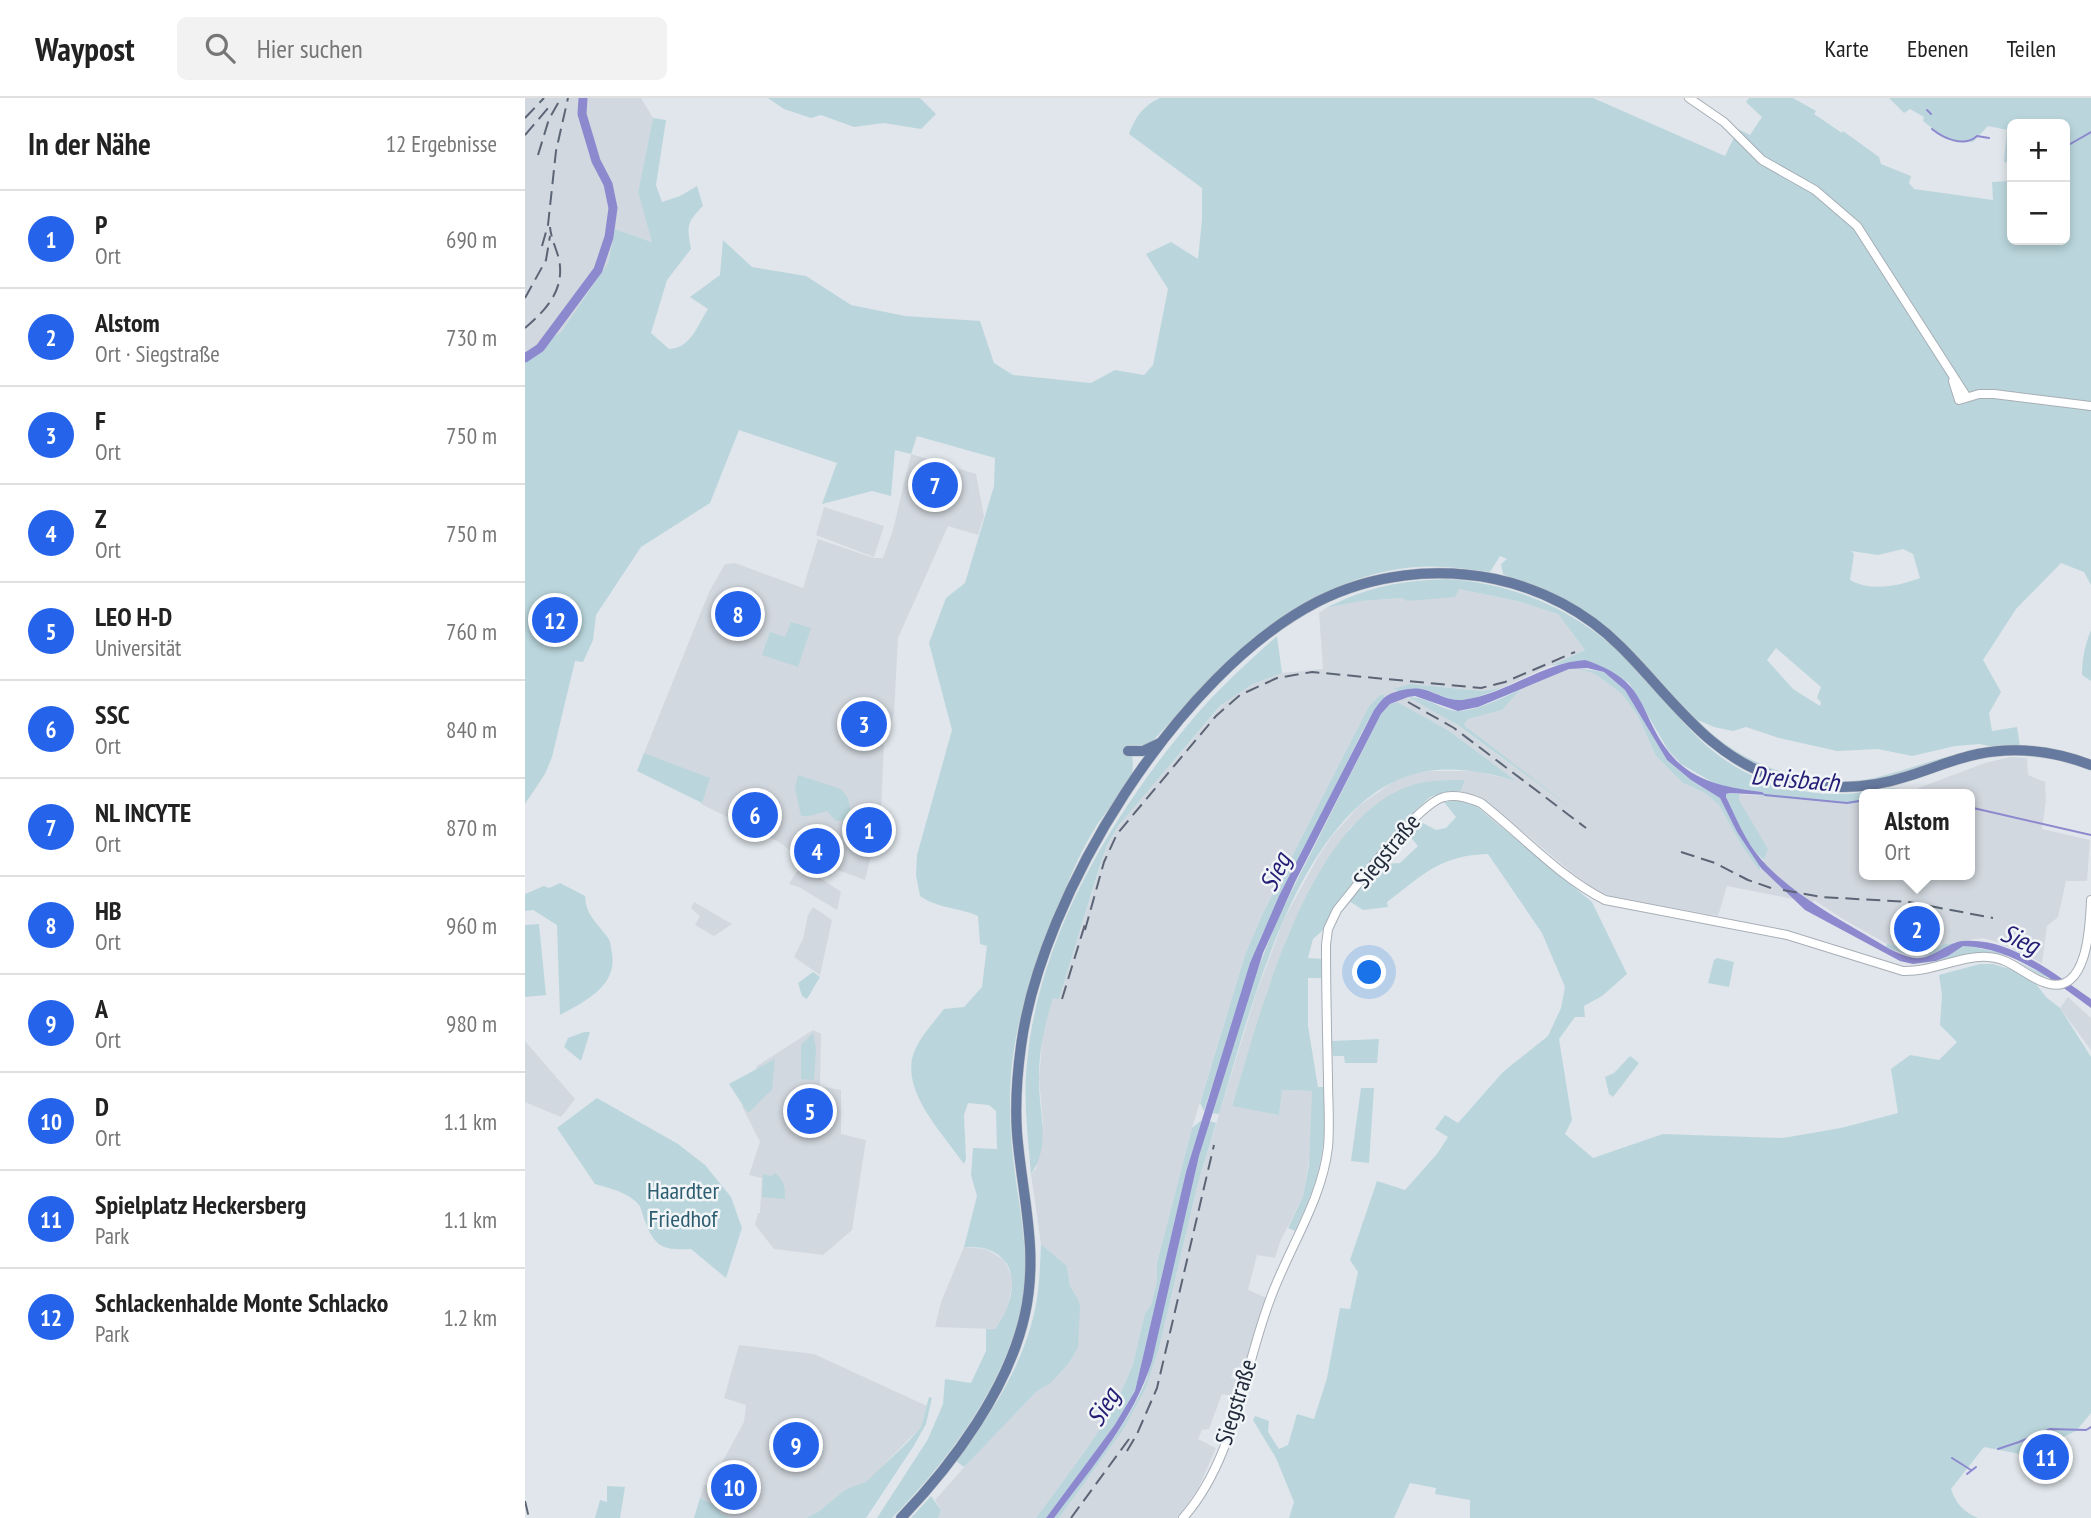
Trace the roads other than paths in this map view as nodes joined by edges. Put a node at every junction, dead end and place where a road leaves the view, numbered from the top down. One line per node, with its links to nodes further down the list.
1 (1689, 98): 2 (street)
2 (2091, 406)
3 (1166, 739): 4 (main road); 5 (main road); 7 (main road)
4 (1128, 751)
5 (2091, 765)
6 (2091, 900): 8 (street, Siegstraße)
7 (901, 1518)
8 (1183, 1518)

